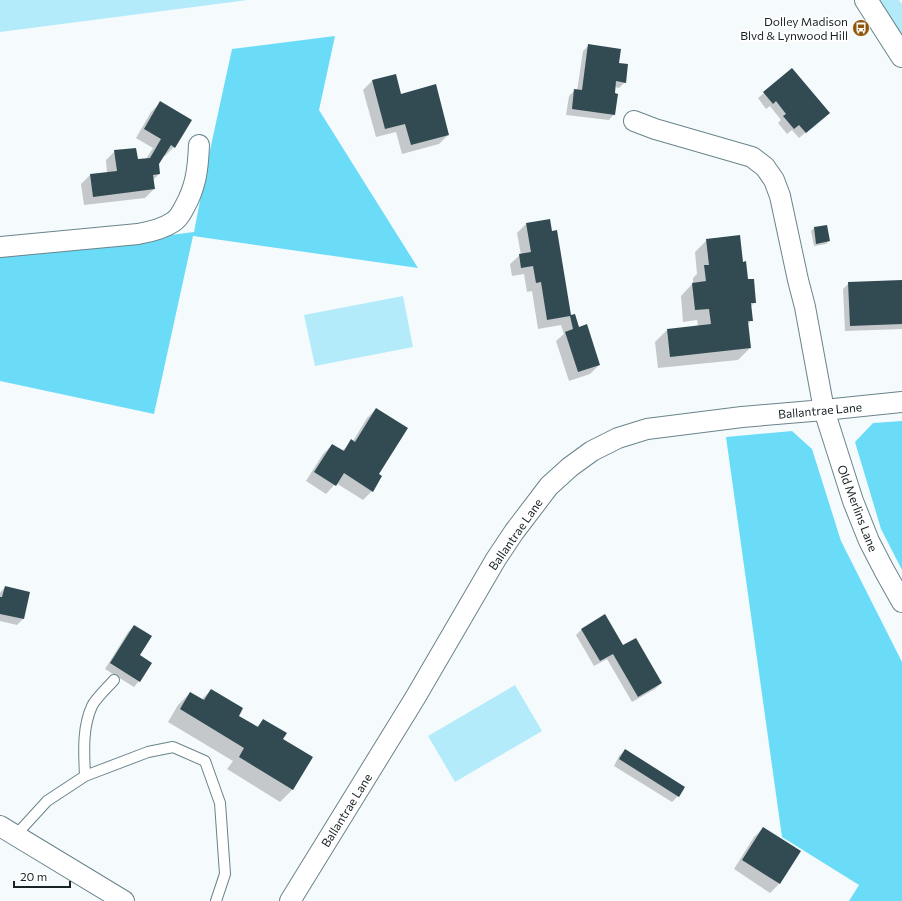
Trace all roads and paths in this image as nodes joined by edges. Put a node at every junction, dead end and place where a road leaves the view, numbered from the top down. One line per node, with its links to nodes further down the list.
1 (866, 0): 2 (main road)
2 (902, 56)
3 (634, 121): 7 (street, Old Merlins Lane)
4 (199, 145): 5 (street)
5 (0, 247)
6 (902, 402): 7 (street, Ballantrae Lane)
7 (824, 410): 8 (street, Old Merlins Lane); 14 (street, Ballantrae Lane)
8 (902, 602)
9 (114, 680): 10 (lane)
10 (85, 776): 11 (lane); 13 (lane)
11 (8, 831): 12 (street)
12 (116, 899)
13 (216, 901)
14 (290, 901)

